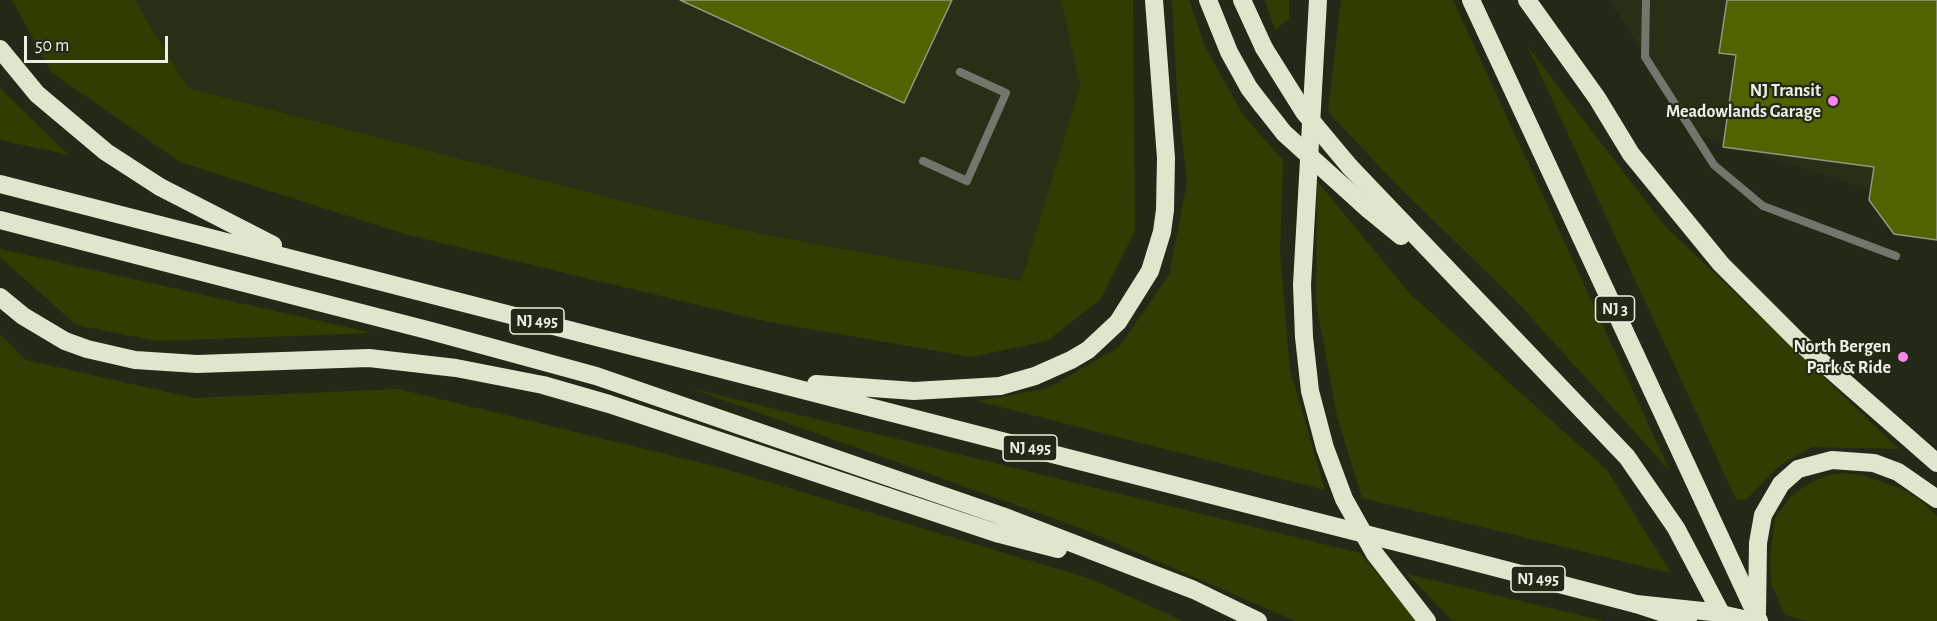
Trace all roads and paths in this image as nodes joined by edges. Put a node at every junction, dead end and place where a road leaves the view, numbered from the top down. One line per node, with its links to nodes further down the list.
1 (1154, 0): 19 (highway)
2 (1208, 0): 17 (highway, bridge)
3 (1242, 0): 17 (highway, bridge)
4 (1318, 0): 26 (highway)
5 (1471, 0): 24 (highway, NJ 3)
6 (1527, 0): 9 (highway)
7 (1542, 0): 9 (highway)
8 (1646, 0): 15 (lane)
9 (1555, 41): 20 (highway)
10 (0, 49): 16 (highway)
11 (960, 72): 12 (lane)
12 (923, 161)
13 (0, 184): 16 (highway)
14 (0, 220): 22 (highway)
15 (1896, 256)
16 (303, 261): 19 (highway, NJ 495)
17 (1468, 291): 28 (highway)
18 (0, 297): 22 (highway)
19 (771, 382): 23 (highway, NJ 495, bridge)
20 (1937, 463)
21 (1937, 499): 24 (highway)
22 (1130, 567): 25 (highway)
23 (1636, 604): 24 (highway, bridge); 27 (highway, NJ 495, bridge)
24 (1756, 620)
25 (1258, 621)
26 (1427, 621)
27 (1688, 621)
28 (1725, 621)

